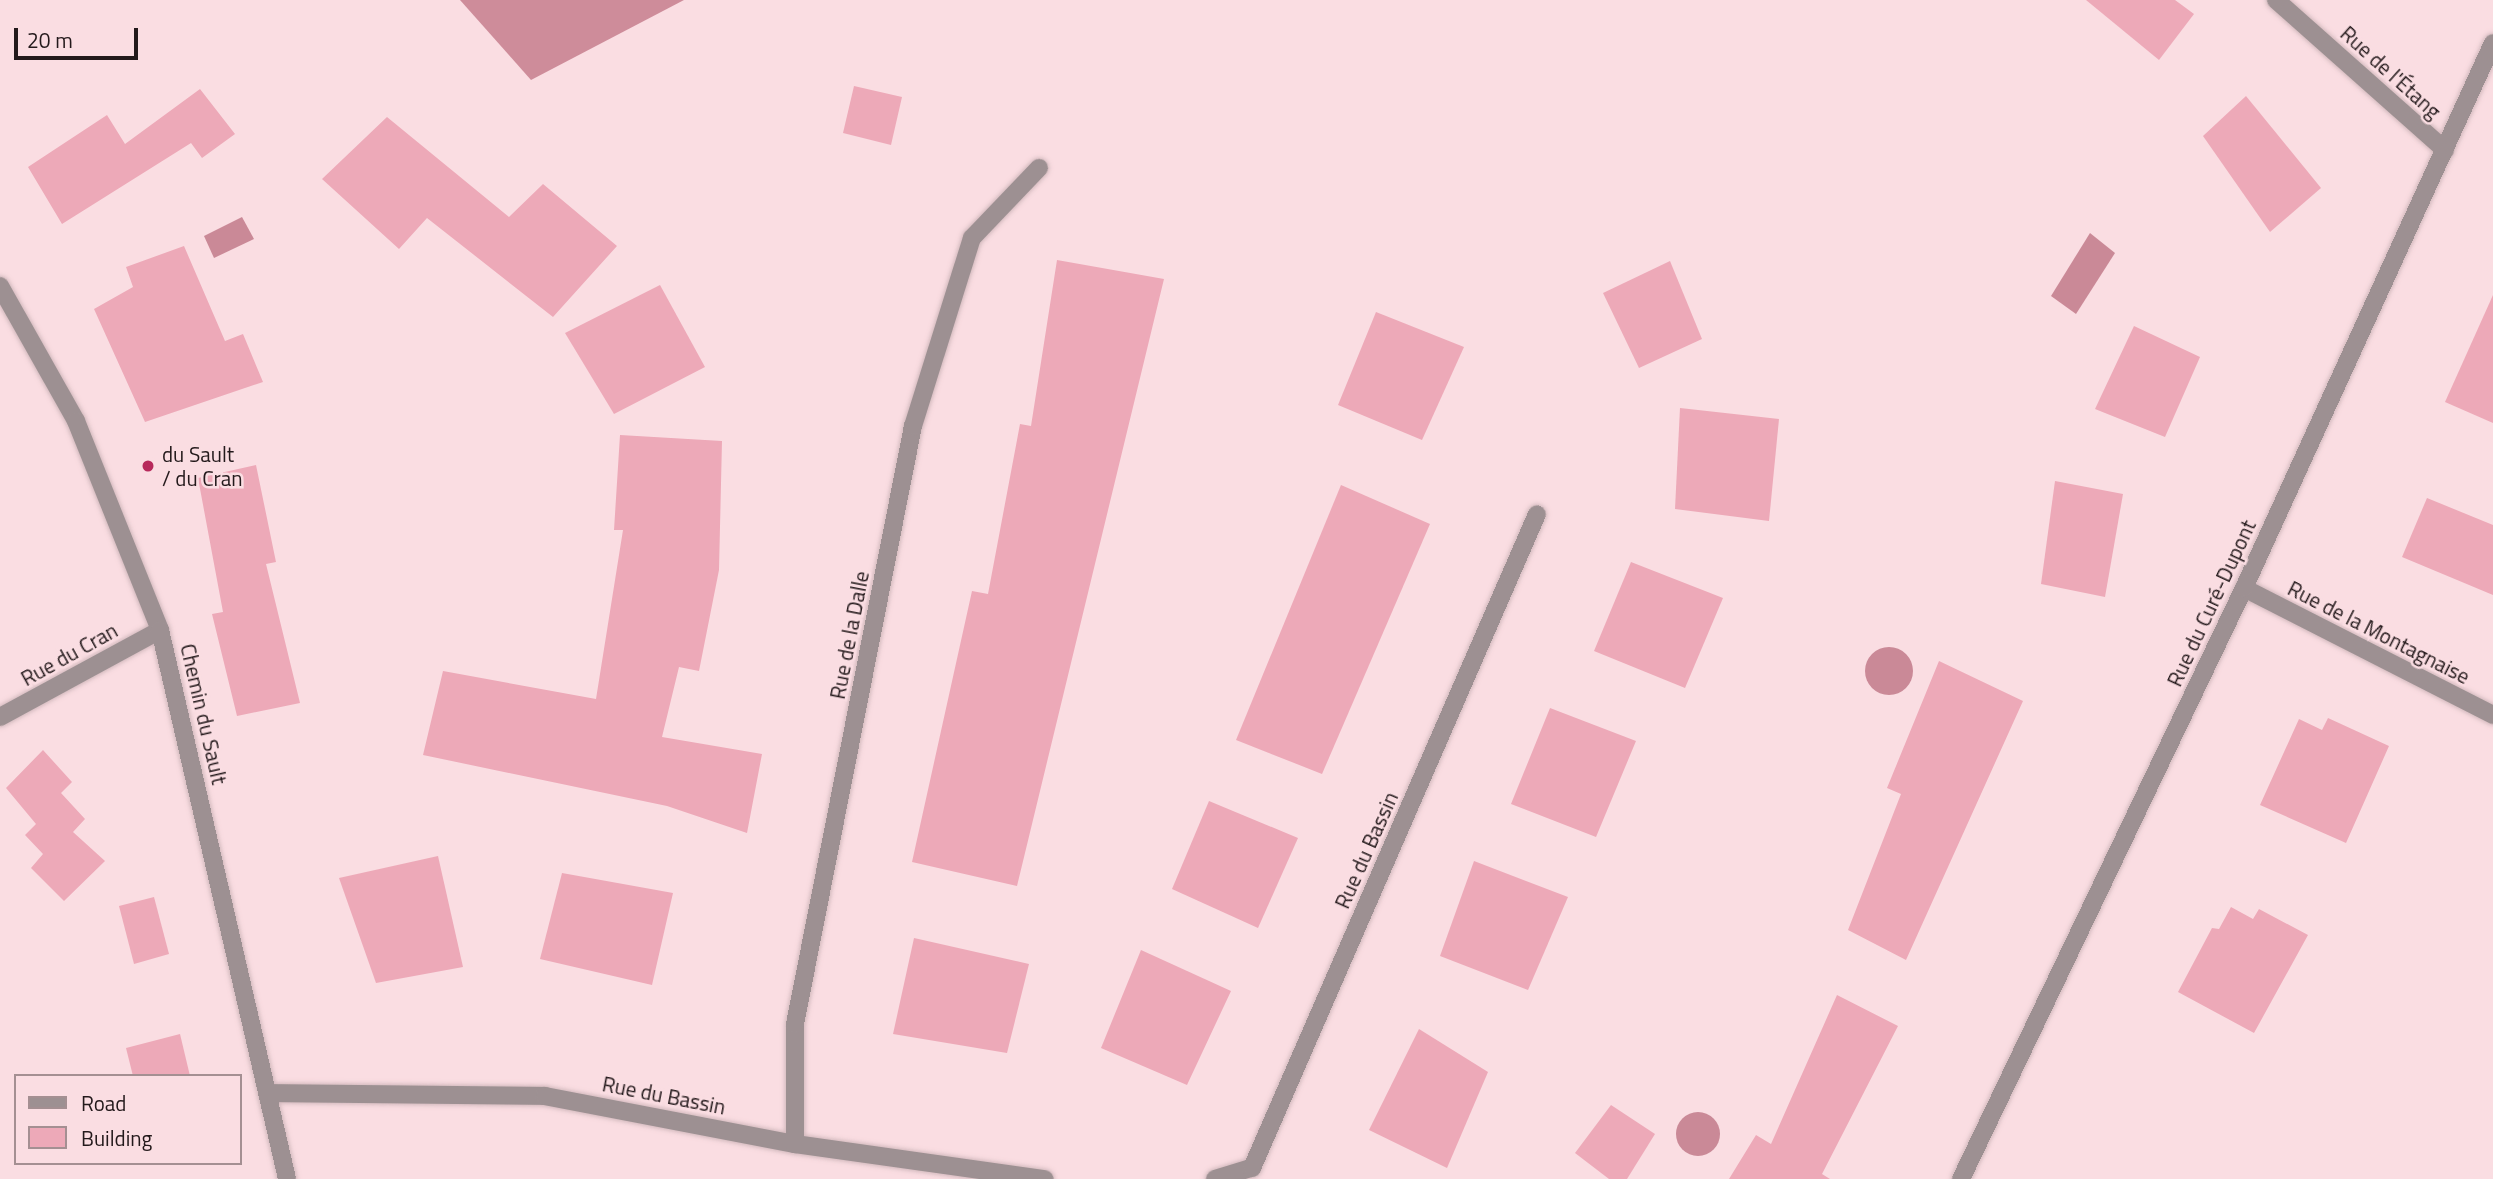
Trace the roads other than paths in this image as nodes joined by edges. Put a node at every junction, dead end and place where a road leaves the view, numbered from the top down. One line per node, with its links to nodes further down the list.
1 (2276, 0): 3 (street, Rue de l'Étang)
2 (2493, 43): 3 (street, Rue du Curé-Dupont)
3 (2445, 150): 7 (street, Rue du Curé-Dupont)
4 (1039, 168): 12 (street, Rue de la Dalle)
5 (0, 286): 8 (street, Chemin du Sault)
6 (1536, 514): 15 (street, Rue du Bassin)
7 (2244, 589): 9 (street, Rue de la Montagnaise); 16 (street, Rue du Curé-Dupont)
8 (160, 630): 10 (street, Rue du Cran); 11 (street, Chemin du Sault)
9 (2493, 715)
10 (0, 717)
11 (271, 1093): 12 (street, Rue du Bassin); 13 (street, Chemin du Sault)
12 (795, 1144): 14 (street, Rue du Bassin)
13 (287, 1179)
14 (1045, 1179)
15 (1215, 1179)
16 (1961, 1179)

